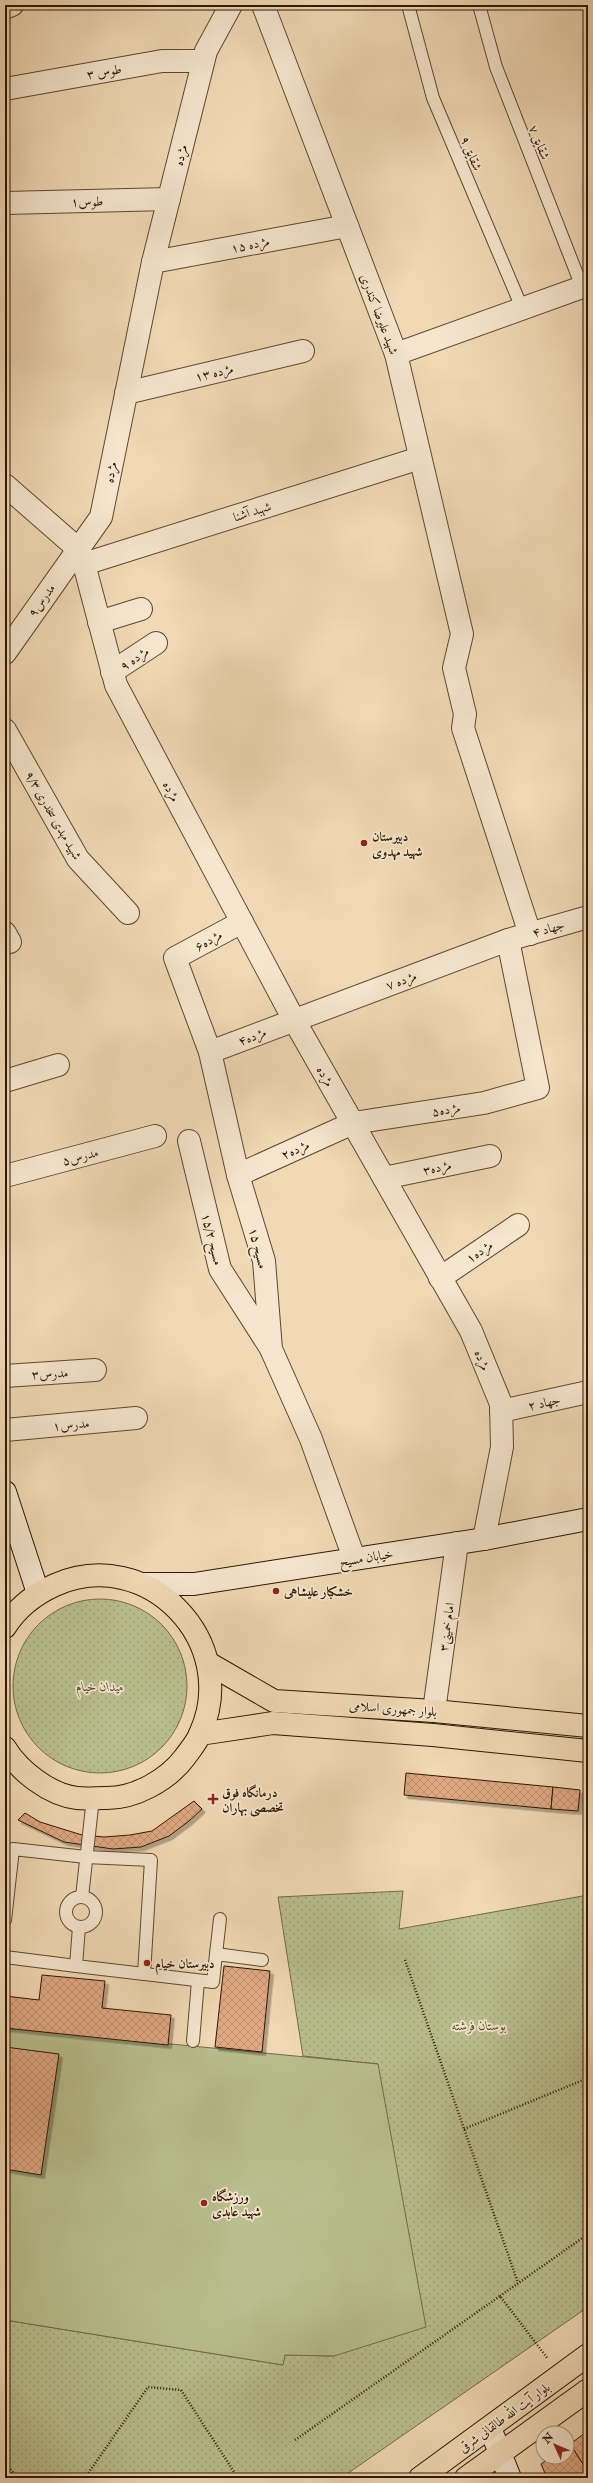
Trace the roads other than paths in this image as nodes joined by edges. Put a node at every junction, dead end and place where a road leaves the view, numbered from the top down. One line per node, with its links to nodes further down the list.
1 (12, 5): 6 (street)
2 (231, 5): 7 (street, مژده)
3 (263, 5): 11 (street, شهید علیرضا کندری)
4 (408, 5): 14 (lane, شقایق ۹)
5 (479, 5): 13 (lane, شقایق ۷)
6 (5, 8)
7 (203, 61): 8 (street, طوس ۳); 9 (street, مژده)
8 (5, 89)
9 (169, 199): 10 (street, طوس۱); 12 (street, مژده)
10 (5, 203)
11 (346, 226): 12 (street, مژده ۱۵); 16 (street, شهید علیرضا کندری)
12 (153, 262): 17 (street, مژده)
13 (585, 286): 14 (street)
14 (522, 308): 16 (street)
15 (303, 351): 17 (street, مژده ۱۳)
16 (396, 354): 18 (street, شهید علیرضا کندری)
17 (126, 393): 20 (street, مژده)
18 (420, 458): 20 (street, شهبد آشنا); 30 (street, شهید علیرضا کندری)
19 (5, 485): 20 (street)
20 (81, 556): 22 (street, مژده); 24 (street, مدرس۹)
21 (141, 609): 22 (street)
22 (100, 622): 25 (street, مژده)
23 (156, 644): 25 (street, مژده ۹)
24 (5, 653)
25 (112, 672): 29 (street, مژده)
26 (5, 730): 27 (street, شهید مهدی سخدری ۹/۳)
27 (128, 913)
28 (588, 917): 30 (street, جهاد ۴)
29 (242, 922): 32 (street, مژده۶); 33 (street, مژده)
30 (530, 934): 31 (street, جهاد ۴)
31 (508, 940): 33 (street, مژده ۷); 37 (street, مژده۵)
32 (175, 958): 34 (street, مسیح ۱۵)
33 (294, 1020): 34 (street, مژده۴); 37 (street, مژده)
34 (210, 1052): 41 (street, مسیح ۱۵)
35 (58, 1065): 36 (street)
36 (5, 1081)
37 (353, 1123): 41 (street, مژده۲); 43 (street, مژده)
38 (155, 1136): 42 (street, مدرس۵)
39 (189, 1141): 46 (street, مسیح ۱۵/۲)
40 (490, 1156): 43 (street, مژده۳)
41 (238, 1175): 46 (street, مسیح ۱۵)
42 (5, 1176)
43 (384, 1178): 45 (street, مژده)
44 (518, 1225): 45 (street, مژده۱)
45 (440, 1278): 50 (street, مژده)
46 (271, 1349): 57 (street, مسیح ۱۵)
47 (95, 1370): 48 (street, مدرس۳)
48 (5, 1376)
49 (588, 1392): 50 (street, جهاد ۲)
50 (501, 1411): 55 (street, مژده)
51 (136, 1418): 52 (street, مدرس۱)
52 (5, 1430)
53 (5, 1492): 59 (street)
54 (588, 1519): 55 (street, خیابان مسیح)
55 (484, 1539): 56 (street, خیابان مسیح)
56 (457, 1543): 57 (street, خیابان مسیح); 62 (street, امام خمینی۳)
57 (354, 1558): 58 (street, خیابان مسیح)
58 (143, 1584): 59 (main road); 61 (main road)
59 (38, 1593): 60 (main road)
60 (5, 1627)
61 (208, 1663): 62 (main road, بلوار جمهوری اسلامی); 64 (main road)
62 (434, 1711): 63 (main road, بلوار جمهوری اسلامی)
63 (588, 1726)
64 (200, 1734): 66 (main road, بلوار جمهوری اسلامی); 67 (main road)
65 (5, 1748): 67 (main road)
66 (588, 1751)
67 (92, 1798): 68 (lane)
68 (86, 1857): 69 (lane); 71 (lane); 77 (lane)
69 (82, 1897): 72 (lane); 72 (lane)
70 (220, 1919): 73 (lane)
71 (5, 1920)
72 (79, 1927): 76 (lane)
73 (216, 1954): 75 (lane); 78 (lane)
74 (5, 1958): 76 (lane)
75 (262, 1960)
76 (76, 1966): 77 (lane)
77 (144, 1974): 78 (lane)
78 (198, 1981): 79 (lane)
79 (193, 2041)
80 (588, 2355): 82 (main road, بلوار آیت الله طالقانی شرقی)
81 (588, 2390): 84 (main road, بلوار آیت الله طالقانی شرقی)
82 (490, 2428): 83 (main road, بلوار آیت الله طالقانی شرقی); 84 (street)
83 (469, 2443): 85 (street); 86 (main road, بلوار آیت الله طالقانی شرقی)
84 (500, 2454): 85 (main road, بلوار آیت الله طالقانی شرقی); 87 (street)
85 (476, 2475)
86 (420, 2478)
87 (510, 2478)

